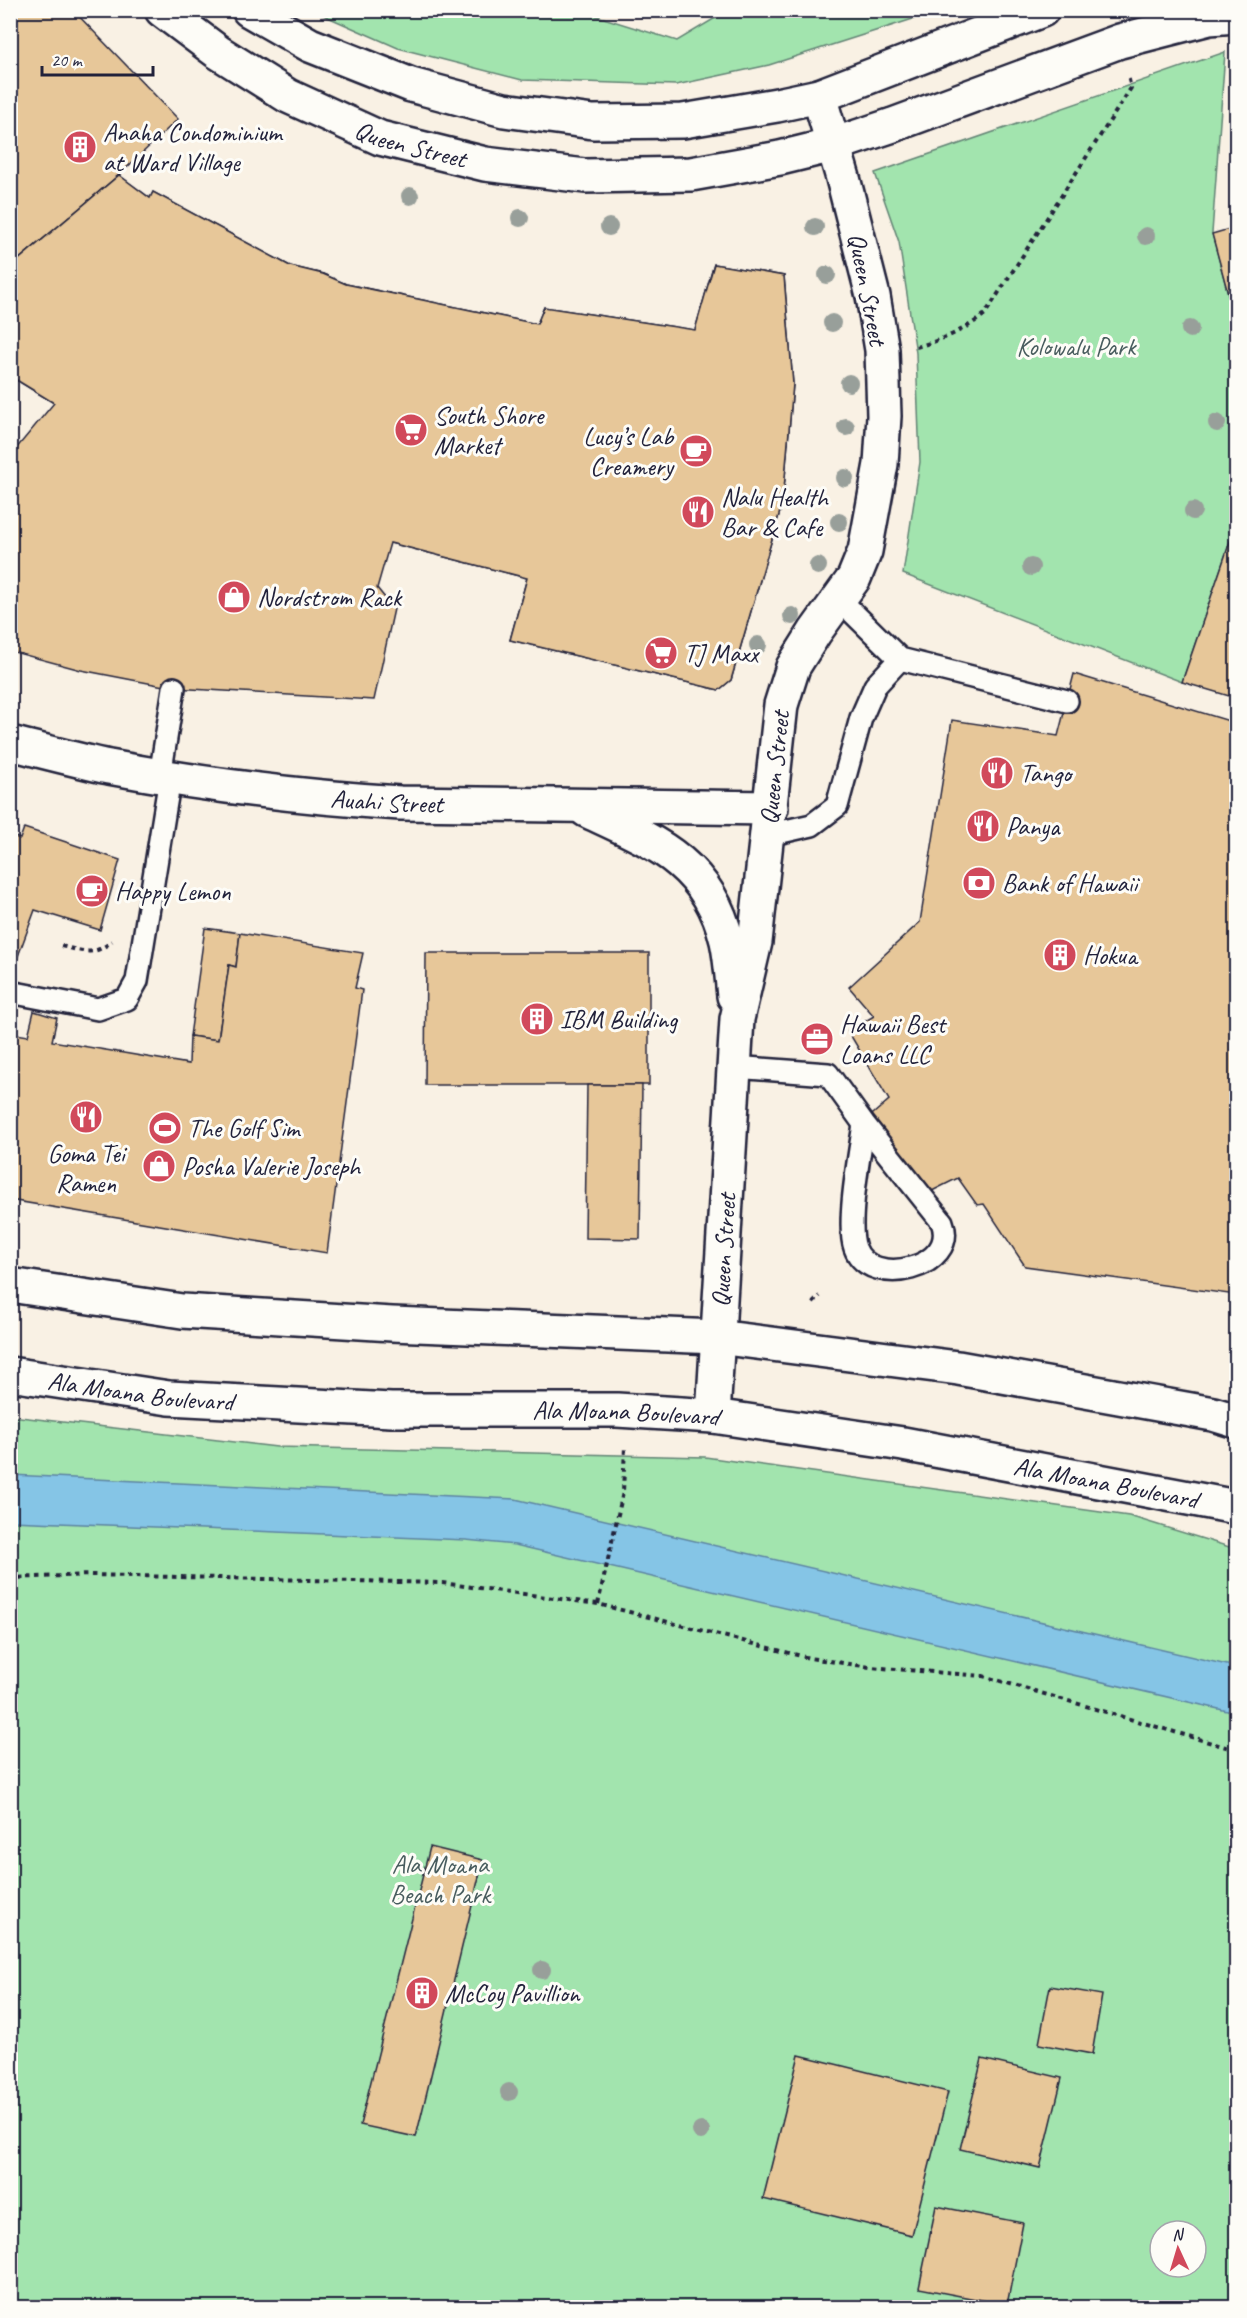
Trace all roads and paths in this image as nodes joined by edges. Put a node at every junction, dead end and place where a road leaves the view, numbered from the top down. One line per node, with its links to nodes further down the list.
1 (162, 10): 7 (street, Queen Street)
2 (249, 10): 6 (street)
3 (1042, 10): 6 (street)
4 (1236, 16): 5 (street, Queen Street)
5 (1119, 41): 7 (street, Queen Street); 8 (path)
6 (819, 96): 7 (street, Queen Street)
7 (833, 145): 9 (street, Queen Street)
8 (916, 347)
9 (840, 600): 10 (lane); 16 (street, Queen Street)
10 (900, 659): 12 (lane); 16 (lane)
11 (174, 688): 14 (lane)
12 (1067, 701)
13 (10, 743): 14 (street, Auahi Street)
14 (165, 777): 15 (street, Auahi Street); 19 (lane)
15 (576, 806): 16 (street, Auahi Street); 20 (street)
16 (769, 821): 20 (street, Queen Street)
17 (114, 940): 18 (path)
18 (61, 946)
19 (10, 992)
20 (736, 1019): 21 (street, Queen Street)
21 (734, 1067): 22 (lane); 26 (street, Queen Street)
22 (864, 1124): 22 (lane)
23 (10, 1285): 26 (street)
24 (820, 1296): 25 (path)
25 (813, 1302)
26 (717, 1337): 28 (street, Queen Street); 29 (street)
27 (10, 1374): 28 (street, Ala Moana Boulevard)
28 (713, 1416): 31 (street, Ala Moana Boulevard)
29 (1236, 1421)
30 (625, 1444): 33 (path)
31 (1236, 1506)
32 (10, 1578): 33 (path)
33 (598, 1604): 34 (path)
34 (1236, 1750)

